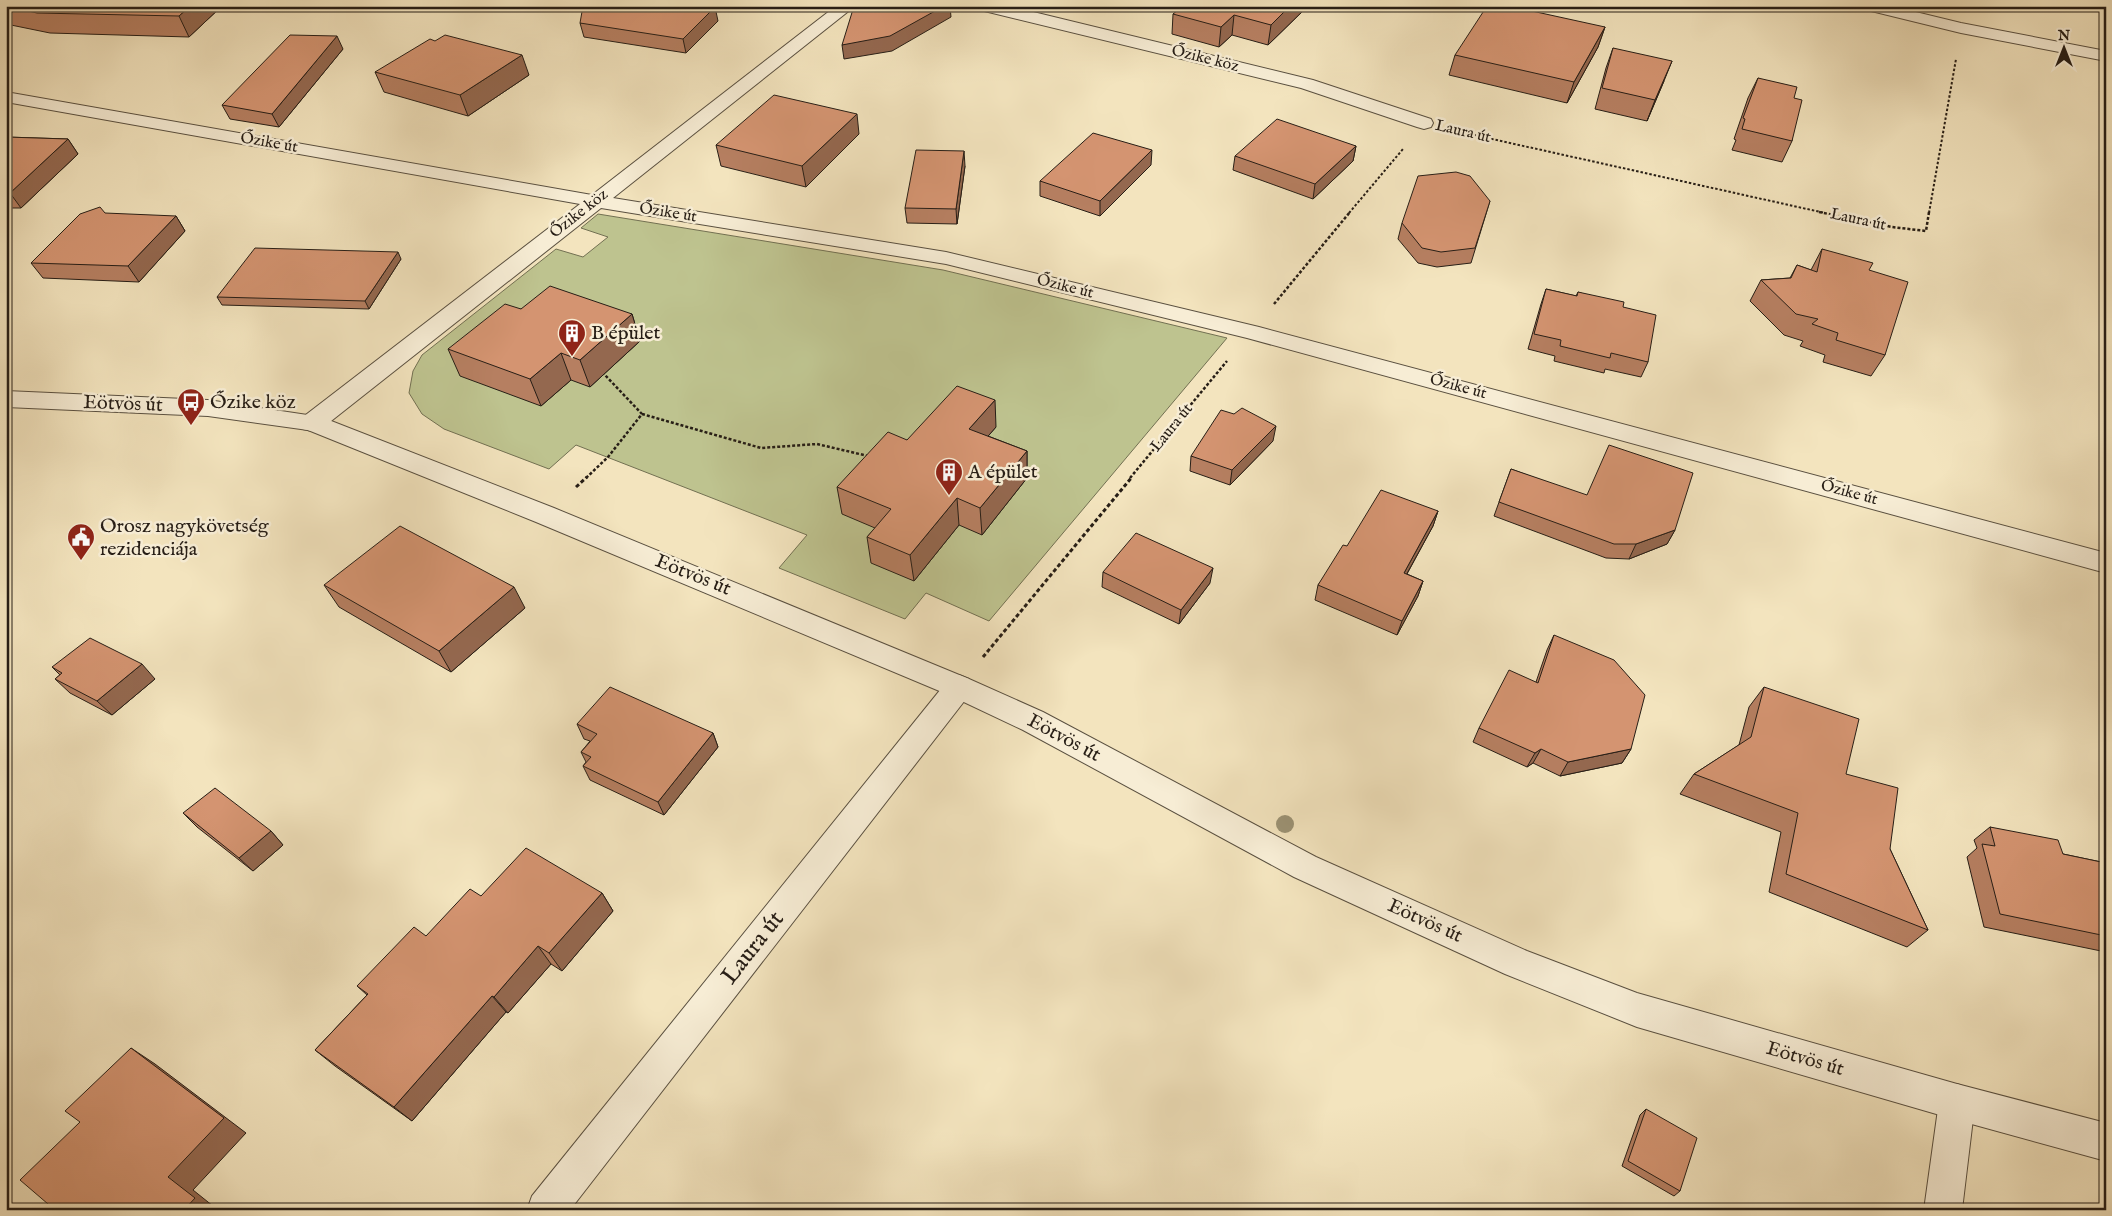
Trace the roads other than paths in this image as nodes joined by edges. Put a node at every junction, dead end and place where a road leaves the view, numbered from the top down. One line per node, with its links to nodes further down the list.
1 (847, 6): 7 (street, Őzike köz)
2 (982, 6): 6 (street, Őzike köz)
3 (1869, 6): 4 (street)
4 (2106, 56)
5 (6, 97): 7 (street, Őzike út)
6 (1424, 124)
7 (595, 201): 9 (street, Őzike köz); 10 (street, Őzike út)
8 (6, 399): 9 (street, Eötvös út)
9 (312, 423): 11 (street, Eötvös út)
10 (2106, 563)
11 (968, 675): 12 (street, Eötvös út); 14 (street, Laura út)
12 (1957, 1102): 13 (street, Eötvös út); 15 (street)
13 (2106, 1142)
14 (546, 1210)
15 (1943, 1210)

